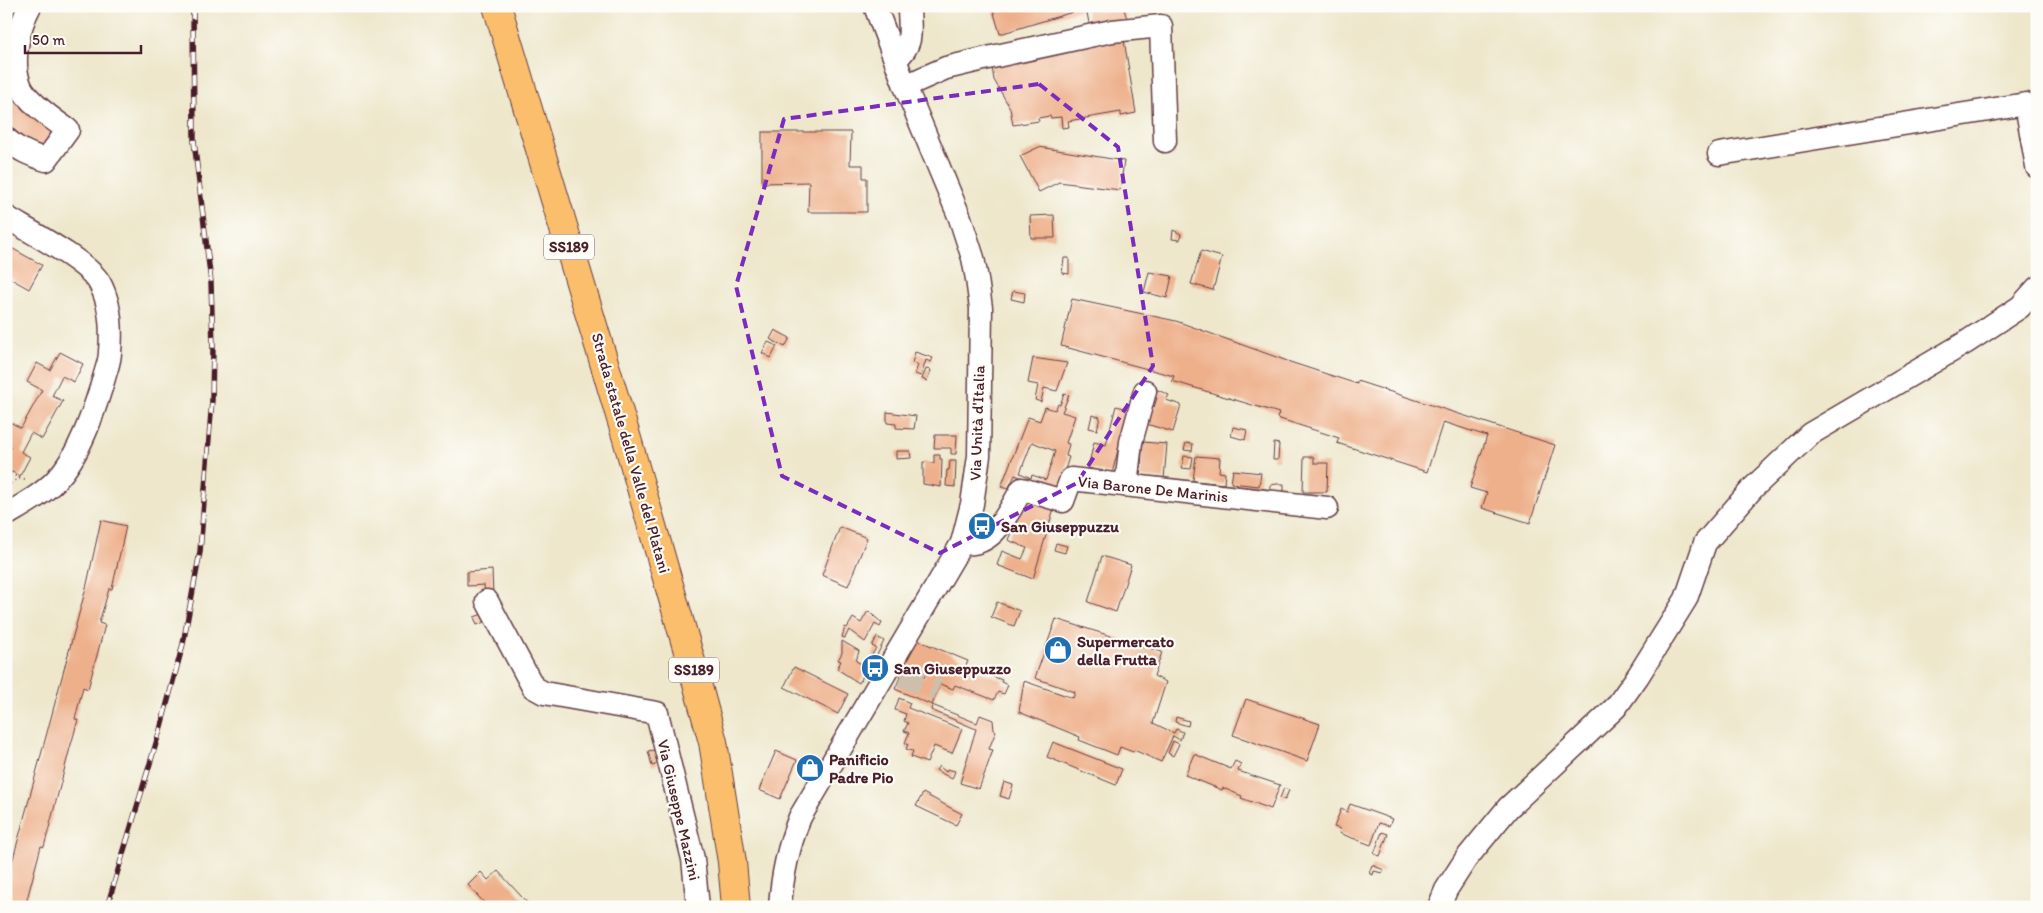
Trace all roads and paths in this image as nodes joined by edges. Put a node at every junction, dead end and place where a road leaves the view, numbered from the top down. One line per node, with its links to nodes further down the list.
1 (30, 6): 7 (street)
2 (497, 6): 25 (main road, Strada statale della Valle del Platani / SS189)
3 (875, 6): 5 (street, Via Unità d'Italia)
4 (909, 6): 5 (street)
5 (896, 59): 6 (street, Via Unità d'Italia)
6 (905, 86): 8 (street); 21 (street, Via Unità d'Italia)
7 (6, 139)
8 (1165, 141)
9 (1719, 154): 10 (street)
10 (2037, 168)
11 (6, 217): 20 (street)
12 (2037, 288): 23 (street)
13 (1145, 391): 17 (street)
14 (6, 470): 16 (path)
15 (30, 477): 16 (path)
16 (20, 478): 18 (path)
17 (1126, 485): 19 (street, Via Barone De Marinis); 21 (street, Via Barone De Marinis)
18 (6, 486)
19 (1328, 508)
20 (6, 515)
21 (962, 543): 26 (street, Via Unità d'Italia)
22 (487, 601): 24 (street, Via Giuseppe Mazzini)
23 (1441, 894)
24 (698, 907)
25 (736, 907)
26 (780, 907)

